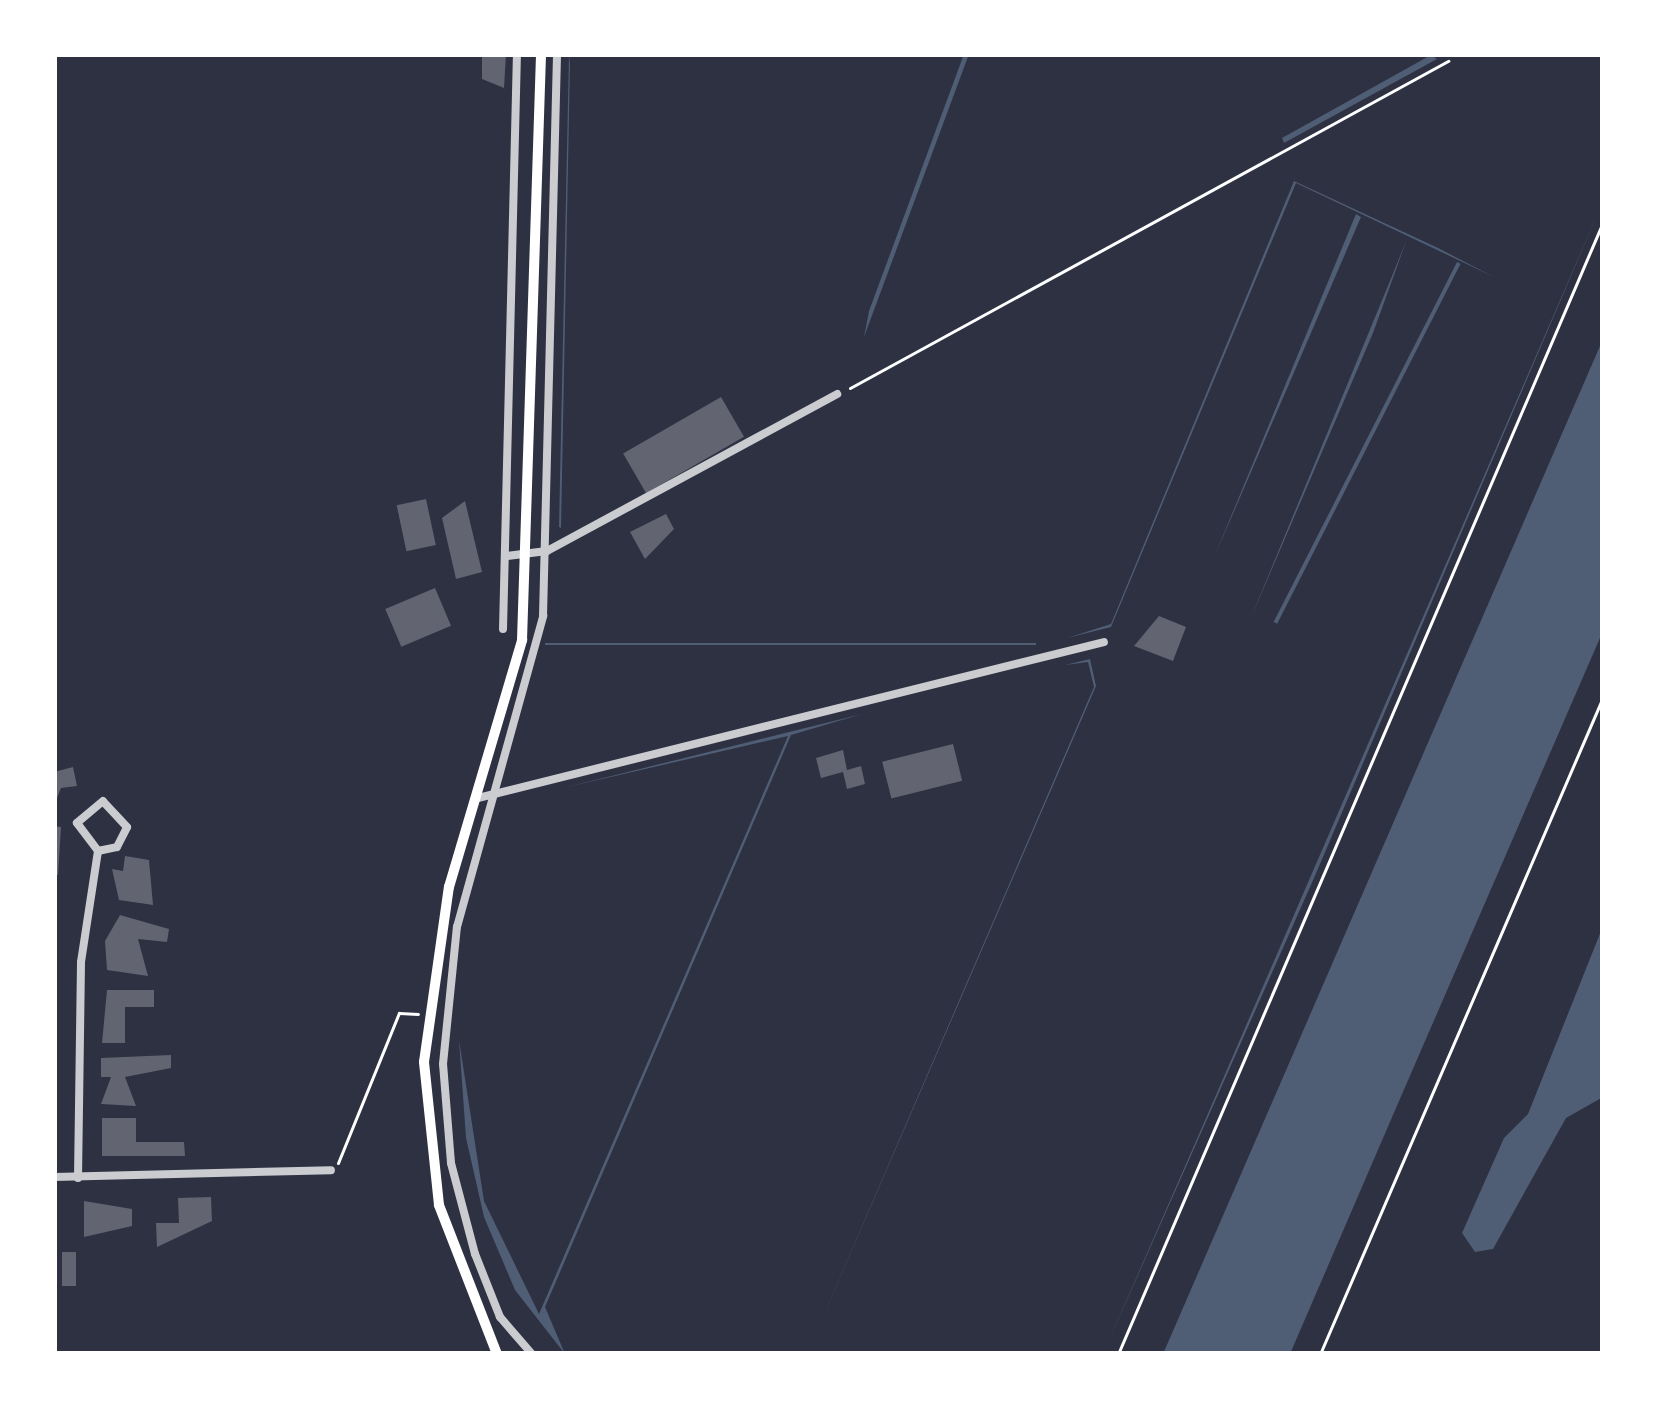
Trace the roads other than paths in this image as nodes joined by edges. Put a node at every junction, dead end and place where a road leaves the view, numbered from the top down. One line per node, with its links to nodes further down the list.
1 (517, 54): 7 (street)
2 (541, 54): 6 (main road)
3 (557, 54): 5 (street)
4 (837, 394): 5 (street)
5 (547, 551): 6 (street); 10 (street)
6 (531, 554): 7 (street); 11 (main road)
7 (507, 556): 8 (street)
8 (503, 629)
9 (1105, 642): 10 (street)
10 (498, 792): 11 (street); 17 (street)
11 (478, 798): 16 (main road)
12 (98, 851): 12 (street); 15 (street)
13 (331, 1170): 15 (street)
14 (54, 1177): 15 (street)
15 (78, 1178)
16 (497, 1354)
17 (532, 1354)

